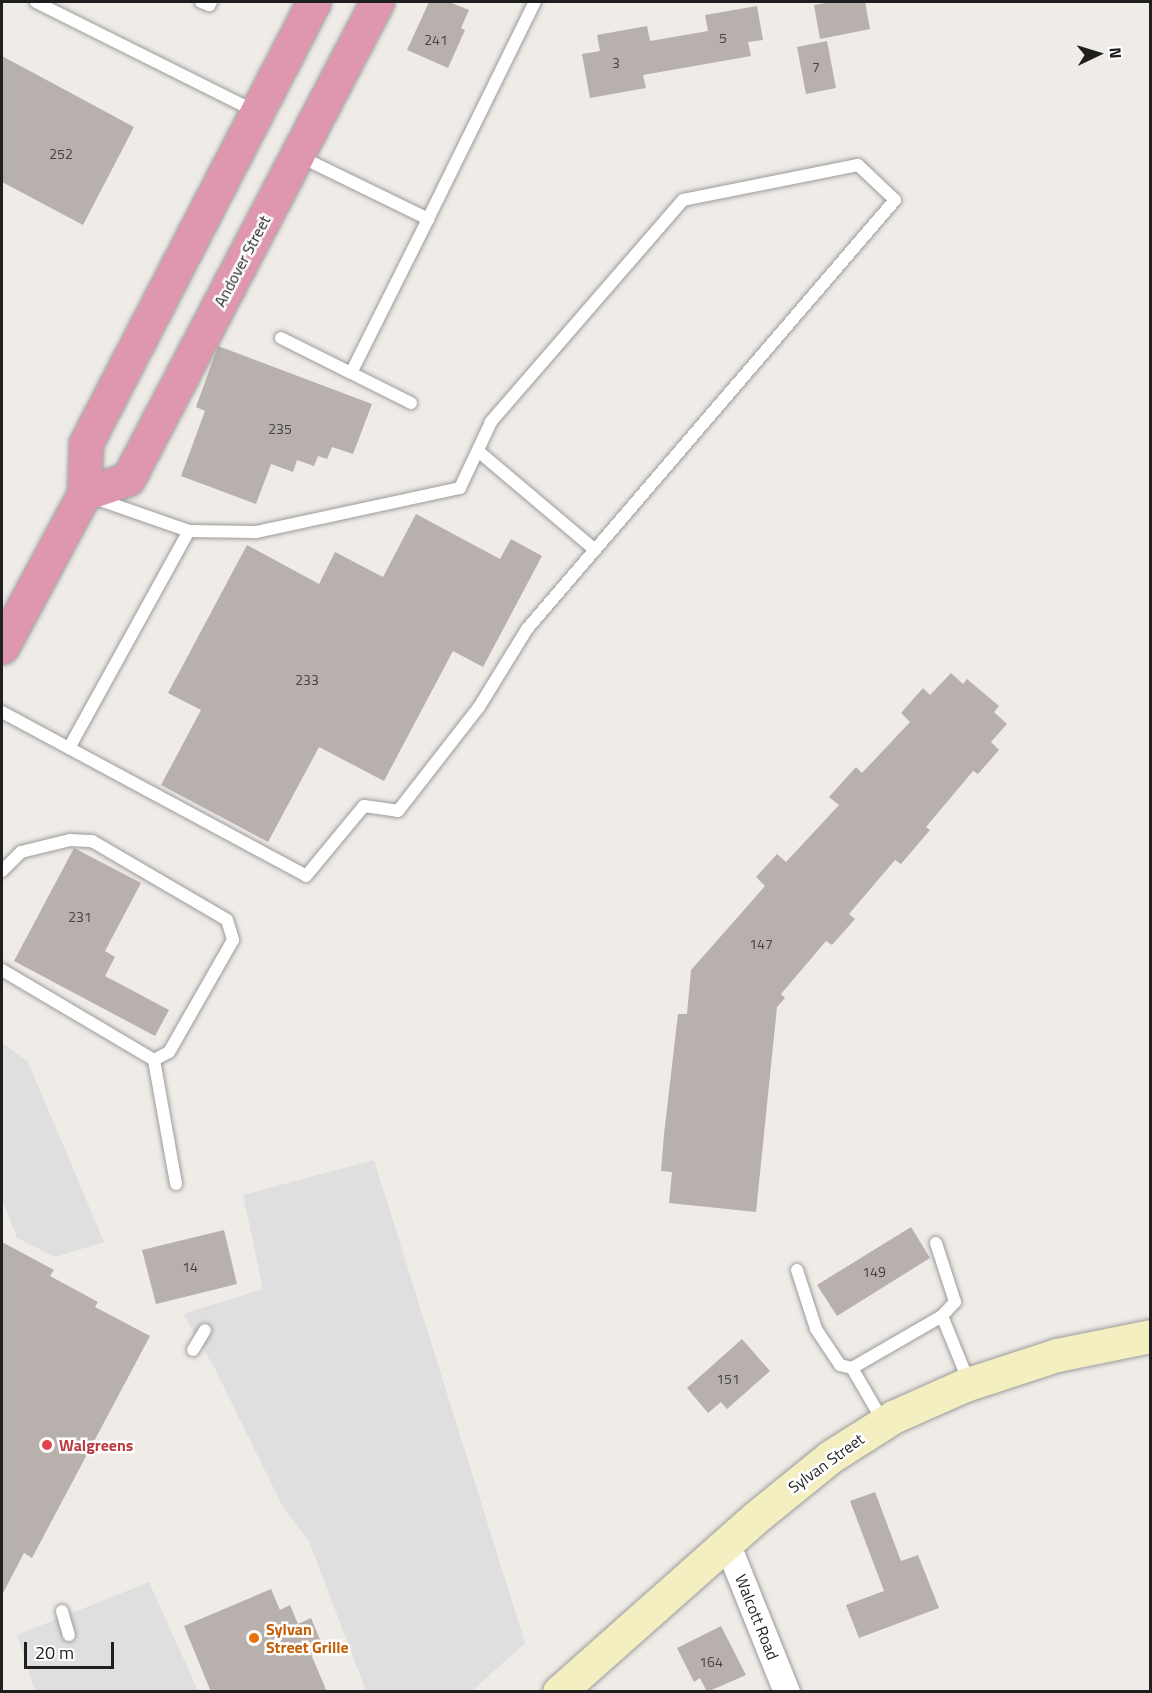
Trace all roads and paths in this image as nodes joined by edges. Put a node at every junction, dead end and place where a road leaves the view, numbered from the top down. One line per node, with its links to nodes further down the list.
1 (36, 2): 5 (lane)
2 (314, 2): 5 (highway)
3 (377, 2): 6 (highway, Andover Street)
4 (535, 2): 7 (lane)
5 (257, 112): 12 (highway)
6 (298, 155): 7 (lane); 12 (highway, Andover Street)
7 (428, 219): 9 (lane)
8 (281, 338): 9 (lane)
9 (351, 373): 10 (lane)
10 (411, 403)
11 (478, 451): 13 (lane); 14 (lane); 14 (lane)
12 (84, 494): 13 (lane); 15 (highway)
13 (189, 531): 17 (lane)
14 (595, 550): 17 (lane)
15 (2, 647)
16 (2, 712): 17 (lane)
17 (69, 748)
18 (2, 871): 20 (lane)
19 (2, 970): 20 (lane)
20 (154, 1060): 21 (lane)
21 (176, 1184)
22 (936, 1243): 24 (lane)
23 (797, 1270): 28 (lane)
24 (942, 1316): 28 (lane); 29 (lane)
25 (206, 1330): 27 (lane)
26 (1150, 1336): 29 (main road, Sylvan Street)
27 (193, 1350)
28 (852, 1368): 30 (lane)
29 (970, 1383): 30 (main road, Sylvan Street)
30 (884, 1422): 31 (main road, Sylvan Street)
31 (728, 1543): 34 (main road, Sylvan Street); 35 (street, Walcott Road)
32 (62, 1611): 33 (lane)
33 (69, 1635)
34 (559, 1692)
35 (787, 1692)

